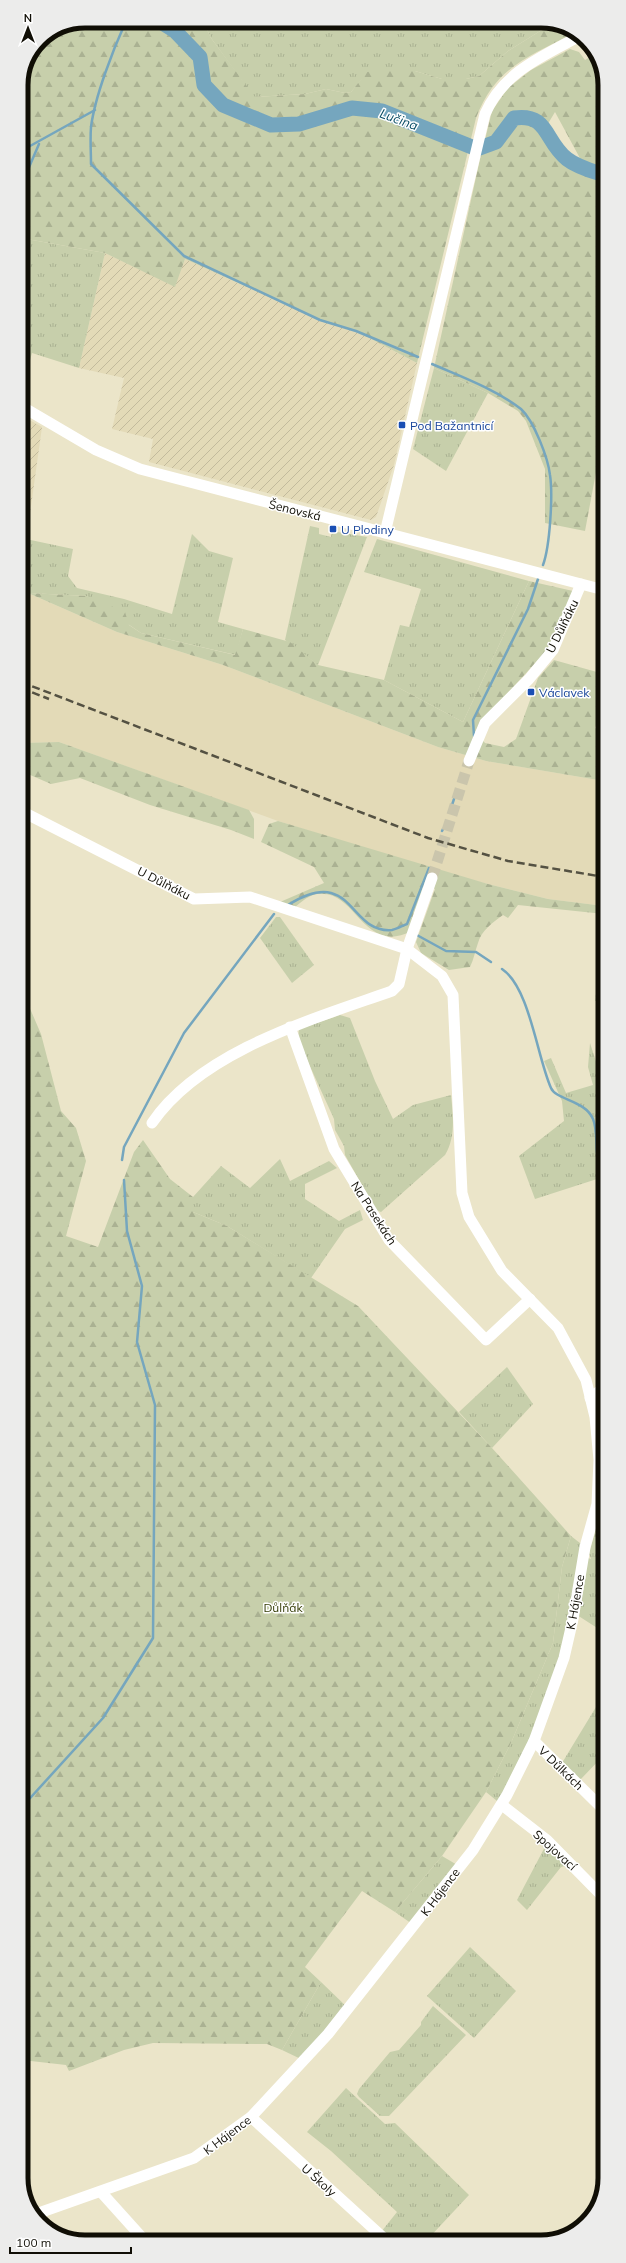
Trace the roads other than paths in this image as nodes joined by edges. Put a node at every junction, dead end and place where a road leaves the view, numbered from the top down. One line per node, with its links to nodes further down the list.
1 (574, 39): 3 (street)
2 (28, 410): 3 (street, Šenovská)
3 (385, 533): 4 (street, Šenovská)
4 (581, 584): 5 (street, Šenovská); 6 (street, U Důlňáku)
5 (598, 588)
6 (469, 761)
7 (28, 815): 9 (street, U Důlňáku)
8 (432, 878): 9 (street)
9 (407, 949): 10 (street); 12 (street)
10 (290, 1027): 11 (street); 12 (street, Na Pasekách)
11 (152, 1123)
12 (530, 1299): 14 (street)
13 (598, 1392): 14 (street)
14 (590, 1398): 15 (street, K Hájence)
15 (598, 1449)
16 (598, 1514): 17 (street, K Hájence)
17 (534, 1741): 18 (street, V Důlkách); 19 (street, K Hájence)
18 (598, 1804)
19 (502, 1805): 20 (street, Spojovací); 21 (street, K Hájence)
20 (598, 1892)
21 (251, 2117): 22 (street, K Hájence); 25 (street, U Školy)
22 (101, 2192): 23 (street, K Hájence); 24 (street)
23 (40, 2213)
24 (140, 2235)
25 (380, 2235)

